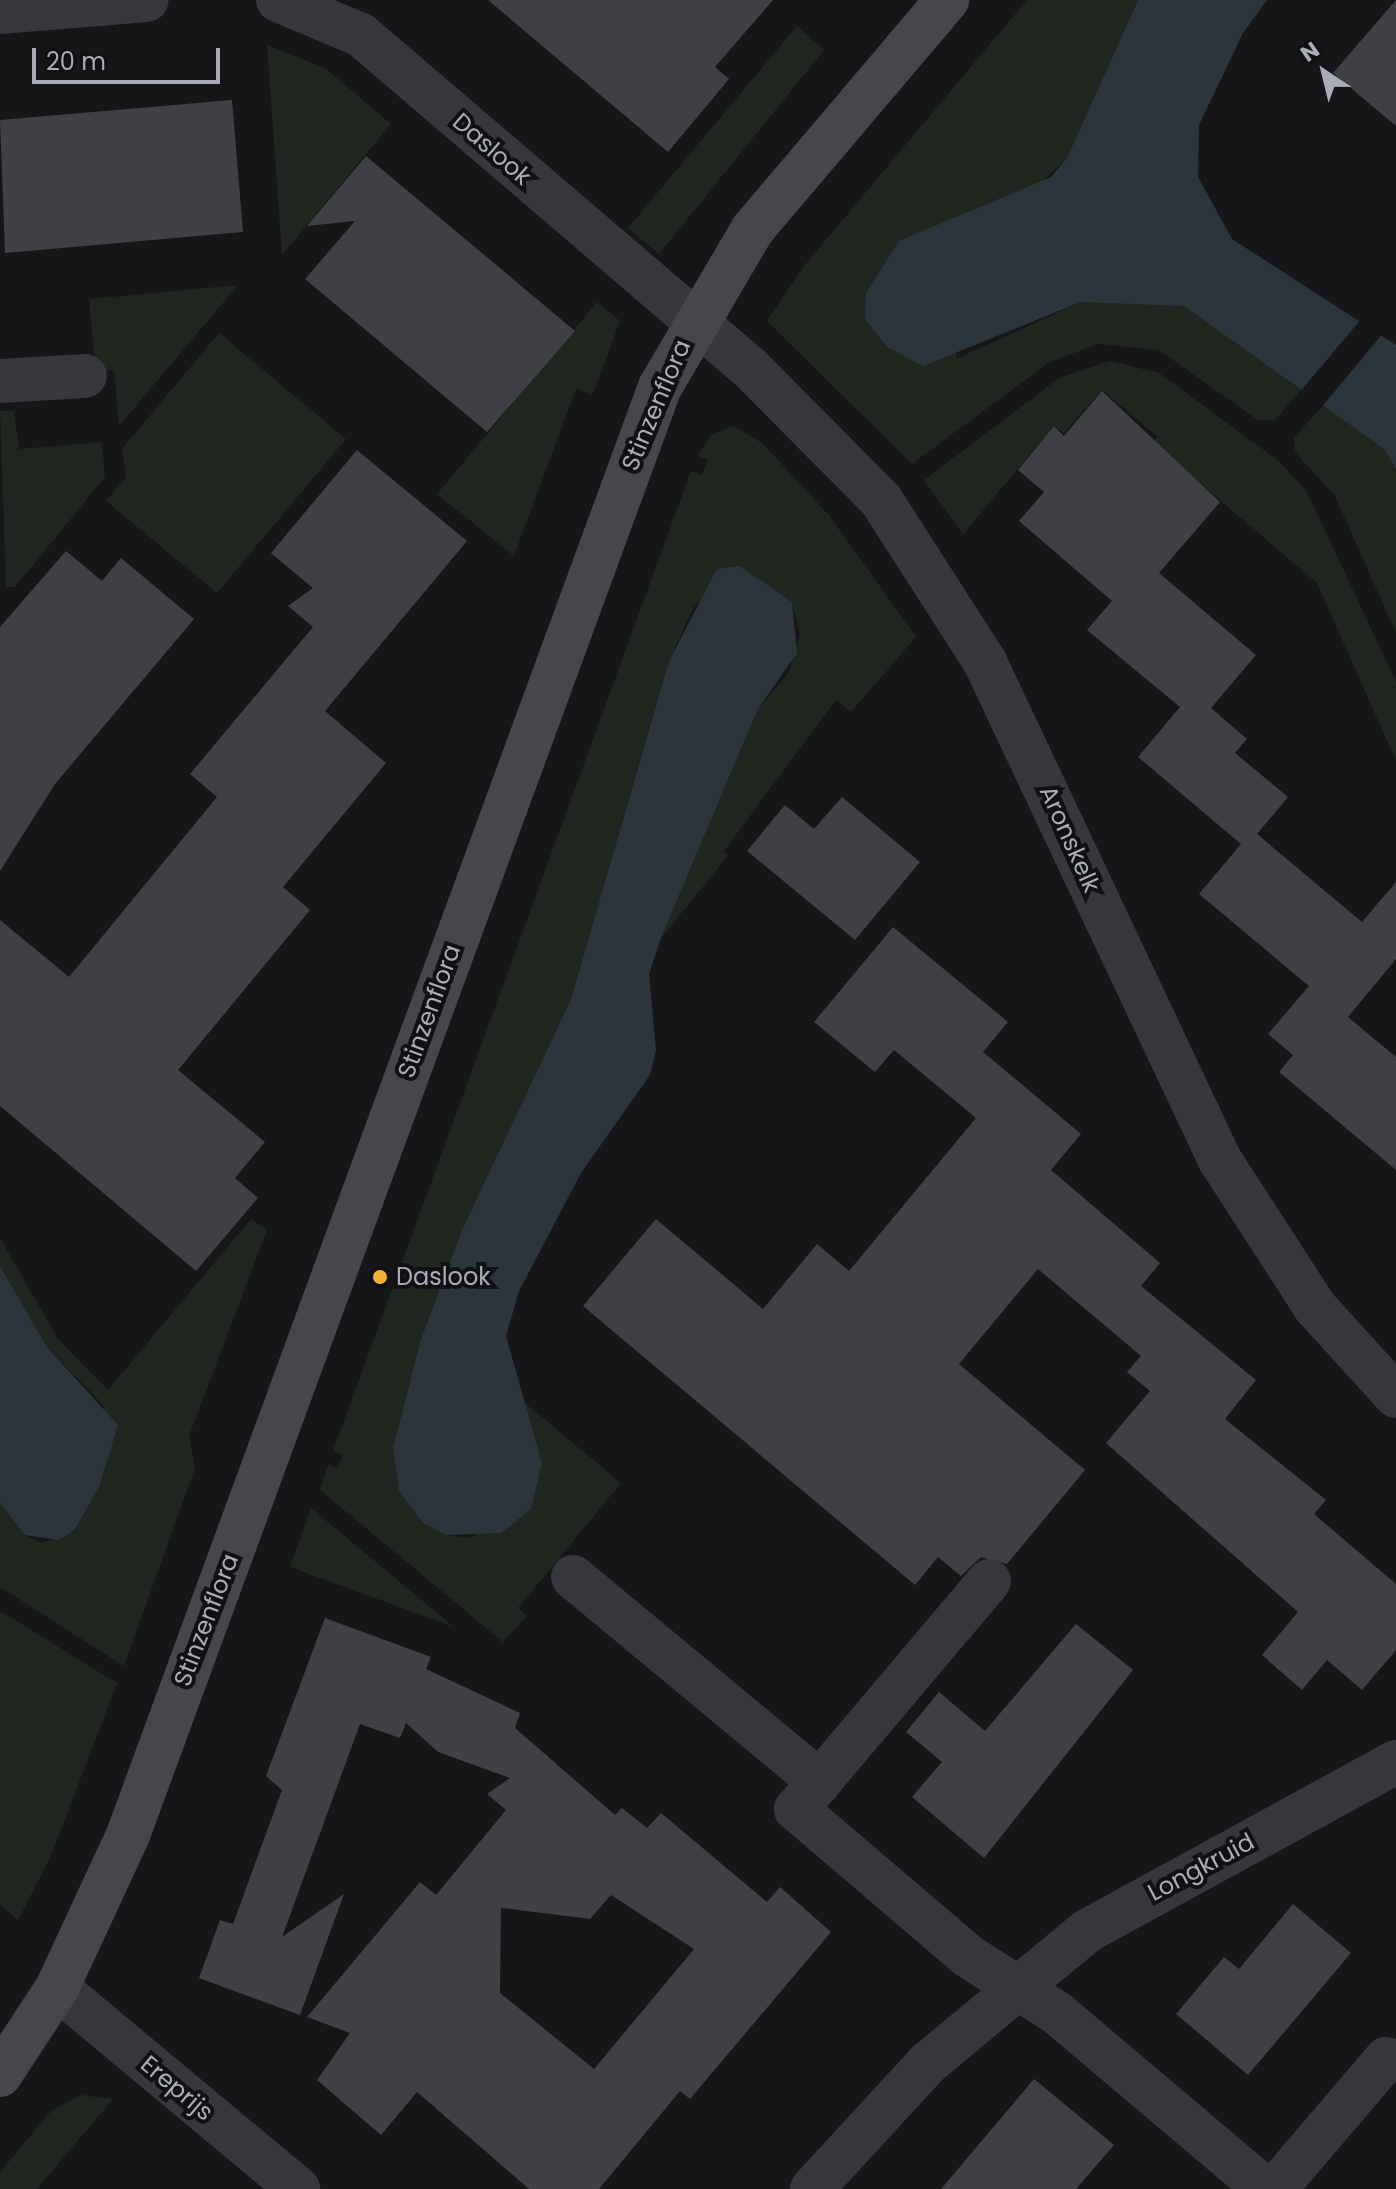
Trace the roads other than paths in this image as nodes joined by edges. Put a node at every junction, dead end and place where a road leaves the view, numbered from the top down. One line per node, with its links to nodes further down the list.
1 (147, 0): 4 (street)
2 (947, 0): 5 (street, Stinzenflora)
3 (289, 1): 5 (street, Daslook)
4 (0, 12)
5 (693, 319): 8 (street, Aronskelk); 14 (street, Stinzenflora)
6 (85, 376): 7 (street)
7 (0, 381)
8 (1396, 1396)
9 (573, 1577): 12 (street)
10 (989, 1581): 12 (street)
11 (1396, 1762): 13 (street, Longkruid)
12 (820, 1782): 13 (street)
13 (1013, 1985): 18 (street, Longkruid); 19 (street)
14 (57, 1988): 16 (street, Stinzenflora); 17 (street, Ereprijs)
15 (1386, 2059): 20 (street)
16 (0, 2075)
17 (298, 2189)
18 (812, 2189)
19 (1265, 2189)
20 (1275, 2189)

